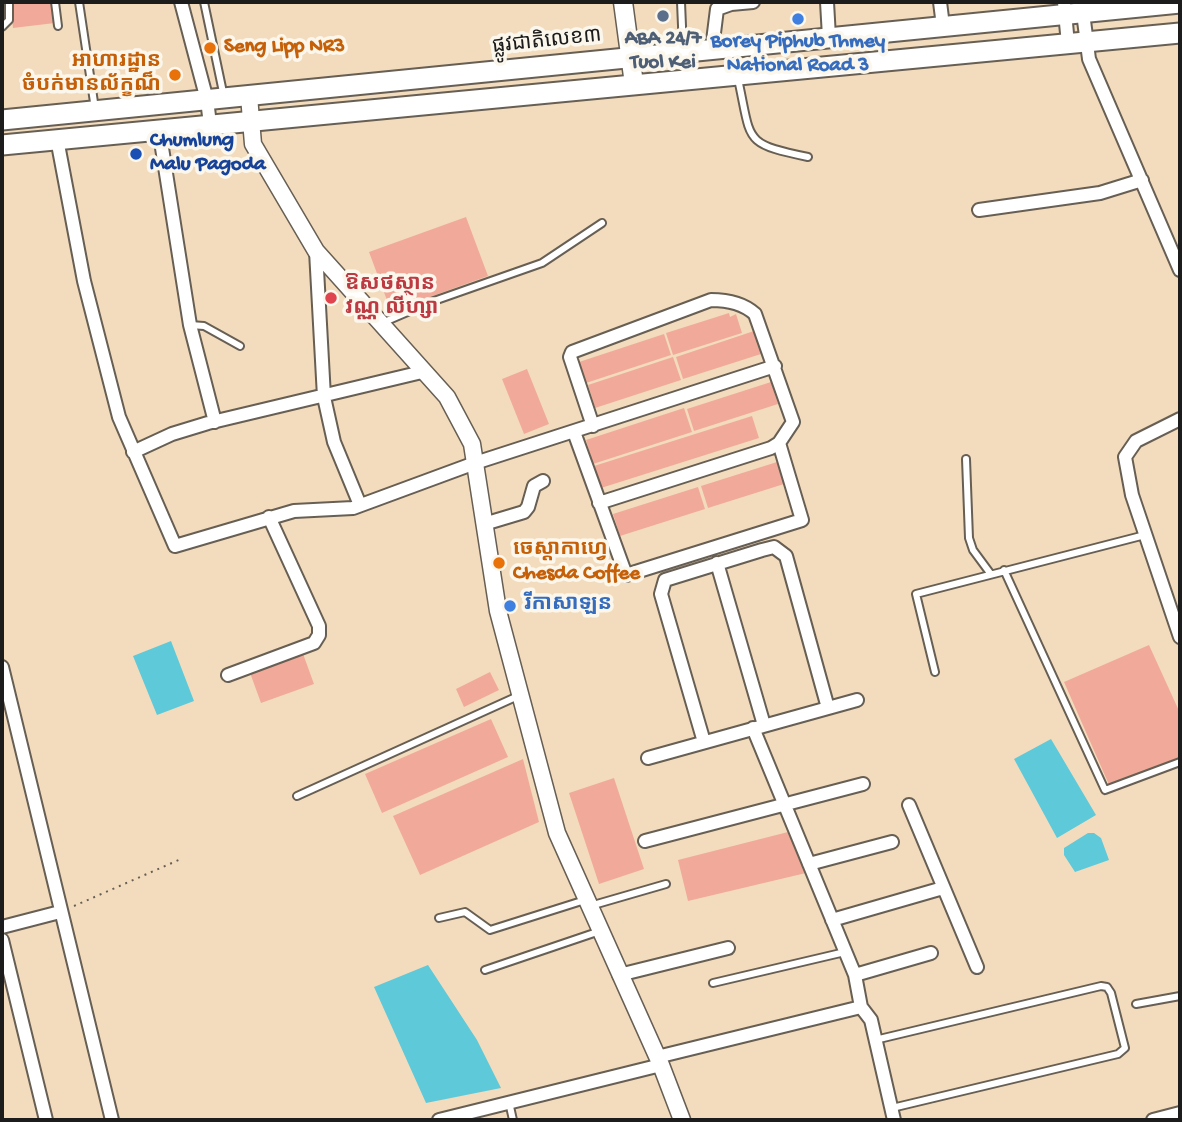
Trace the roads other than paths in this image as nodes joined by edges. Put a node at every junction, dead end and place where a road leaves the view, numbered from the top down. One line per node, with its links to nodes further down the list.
1 (9, 2): 16 (lane)
2 (55, 2): 14 (lane)
3 (79, 2): 27 (lane)
4 (181, 2): 26 (street)
5 (204, 2): 26 (lane)
6 (624, 2): 22 (main road)
7 (681, 2): 21 (lane)
8 (753, 2): 20 (street)
9 (827, 2): 18 (street)
10 (940, 2): 15 (street)
11 (1158, 3): 12 (highway, ផ្លូវជាតិលេខ៣); 13 (highway, ផ្លូវជាតិលេខ៣)
12 (1180, 3)
13 (1071, 10): 15 (highway, ផ្លូវជាតិលេខ៣); 19 (street)
14 (58, 26)
15 (943, 26): 18 (highway, ផ្លូវជាតិលេខ៣)
16 (2, 27)
17 (1180, 33): 19 (highway)
18 (829, 37): 20 (highway, ផ្លូវជាតិលេខ៣)
19 (1077, 44): 23 (highway); 35 (street)
20 (712, 49): 21 (highway, ផ្លូវជាតិលេខ៣)
21 (683, 52): 22 (highway, ផ្លូវជាតិលេខ៣)
22 (631, 57): 24 (main road); 25 (highway, ផ្លូវជាតិលេខ៣)
23 (737, 77): 24 (highway); 34 (lane)
24 (634, 84): 29 (highway)
25 (249, 96): 26 (highway, ផ្លូវជាតិលេខ៣); 29 (street)
26 (216, 99): 27 (highway, ផ្លូវជាតិលេខ៣); 30 (street)
27 (95, 111): 28 (highway, ផ្លូវជាតិលេខ៣)
28 (2, 120)
29 (251, 120): 30 (highway); 38 (street)
30 (210, 124): 31 (highway)
31 (159, 130): 32 (highway); 41 (street)
32 (57, 139): 33 (highway); 51 (street)
33 (2, 145)
34 (808, 157)
35 (1142, 180): 36 (street); 39 (street)
36 (979, 210)
37 (602, 223): 40 (lane)
38 (316, 251): 40 (street); 45 (street)
39 (1180, 270)
40 (381, 324): 44 (street)
41 (190, 325): 42 (lane); 47 (street)
42 (240, 346)
43 (775, 366): 48 (street); 48 (street); 50 (street)
44 (422, 372): 45 (street); 53 (street)
45 (324, 397): 47 (street); 56 (street)
46 (1180, 419): 59 (street)
47 (215, 422): 51 (street)
48 (593, 426): 49 (street)
49 (574, 432): 53 (street); 55 (street)
50 (779, 443): 55 (street); 55 (street)
51 (133, 453): 57 (street)
52 (966, 459): 62 (lane)
53 (475, 463): 56 (street); 58 (street)
54 (543, 481): 58 (street)
55 (599, 503)
56 (360, 505): 57 (street)
57 (269, 517): 66 (street)
58 (484, 524): 67 (street)
59 (1146, 535): 61 (lane); 63 (street)
60 (717, 563): 69 (street); 70 (street); 71 (street)
61 (1004, 570): 62 (lane); 73 (lane)
62 (990, 573): 65 (lane)
63 (1180, 637)
64 (2, 667): 84 (street)
65 (935, 672)
66 (228, 675)
67 (521, 695): 75 (lane); 83 (street)
68 (857, 700): 69 (street)
69 (828, 708): 70 (street)
70 (759, 727): 71 (street); 76 (street)
71 (704, 742): 72 (street)
72 (648, 758)
73 (1180, 762)
74 (863, 784): 76 (street)
75 (296, 796)
76 (784, 804): 78 (street); 80 (street)
77 (909, 805): 82 (street)
78 (645, 841)
79 (892, 842): 80 (street)
80 (809, 864): 86 (street)
81 (666, 884): 83 (lane)
82 (943, 888): 86 (street); 93 (street)
83 (587, 903): 85 (lane); 88 (street)
84 (60, 912): 87 (street); 107 (street)
85 (439, 918)
86 (832, 920): 91 (street)
87 (2, 927)
88 (600, 931): 94 (lane); 95 (street)
89 (2, 940): 106 (street)
90 (728, 948): 95 (street)
91 (845, 952): 96 (street); 97 (lane)
92 (931, 953): 96 (street)
93 (976, 967)
94 (485, 970)
95 (619, 975): 102 (street)
96 (855, 975): 100 (street)
97 (713, 983)
98 (1180, 996): 99 (lane)
99 (1136, 1004)
100 (862, 1007): 101 (street); 102 (street)
101 (875, 1040): 105 (street); 105 (lane)
102 (659, 1061): 103 (street); 110 (street)
103 (509, 1101): 108 (street); 109 (lane)
104 (1180, 1113): 111 (street)
105 (892, 1114)
106 (46, 1120)
107 (112, 1120)
108 (439, 1120)
109 (513, 1120)
110 (682, 1120)
111 (1153, 1120)

